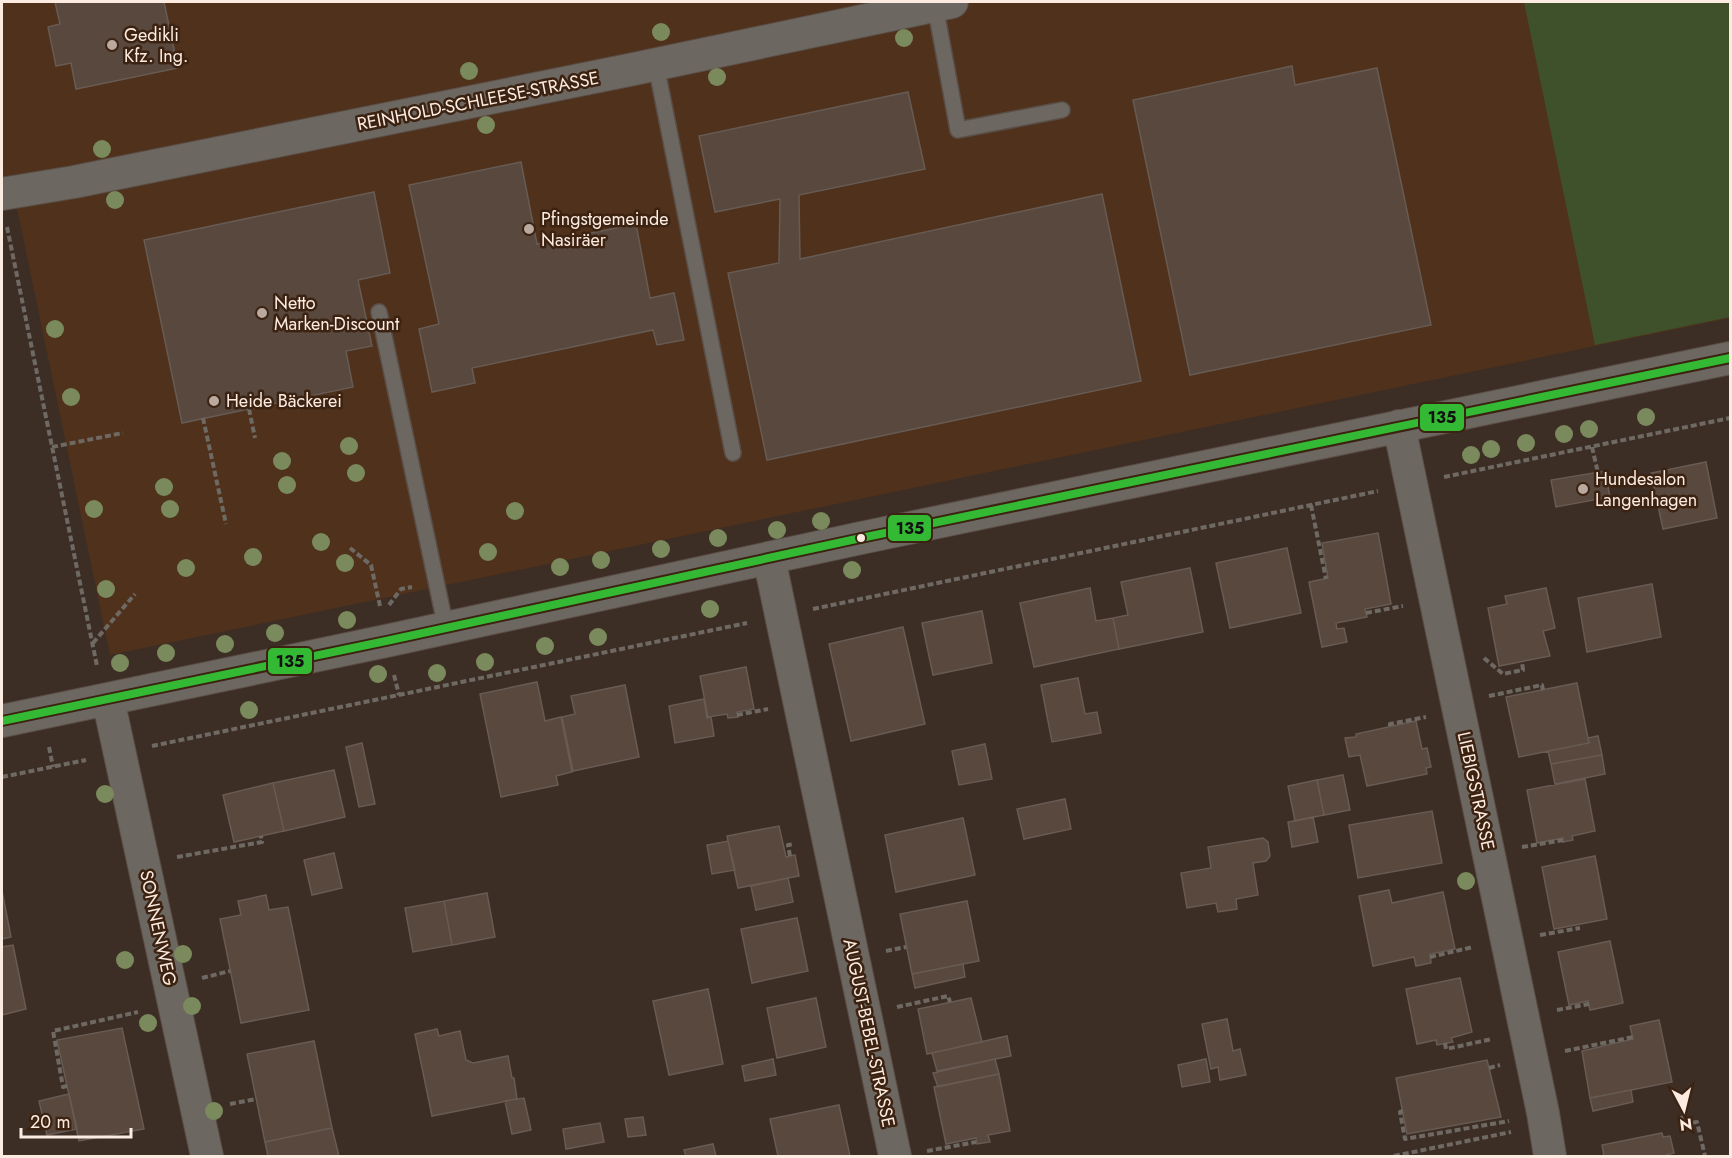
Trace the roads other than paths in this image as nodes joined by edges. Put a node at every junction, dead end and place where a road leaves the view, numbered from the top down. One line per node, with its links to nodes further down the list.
1 (944, 3): 2 (street, REINHOLD-SCHLEESE-STRASSE); 3 (lane)
2 (656, 65): 4 (street, REINHOLD-SCHLEESE-STRASSE); 8 (lane)
3 (1062, 110)
4 (4, 209)
5 (379, 312): 10 (lane)
6 (1731, 358): 7 (street)
7 (1399, 426): 9 (street); 15 (street, LIEBIGSTRASSE)
8 (733, 453)
9 (769, 558): 10 (street); 14 (street, AUGUST-BEBEL-STRASSE)
10 (446, 628): 11 (street)
11 (108, 699): 12 (street); 13 (street, SONNENWEG)
12 (2, 721)
13 (207, 1156)
14 (895, 1156)
15 (1550, 1156)

